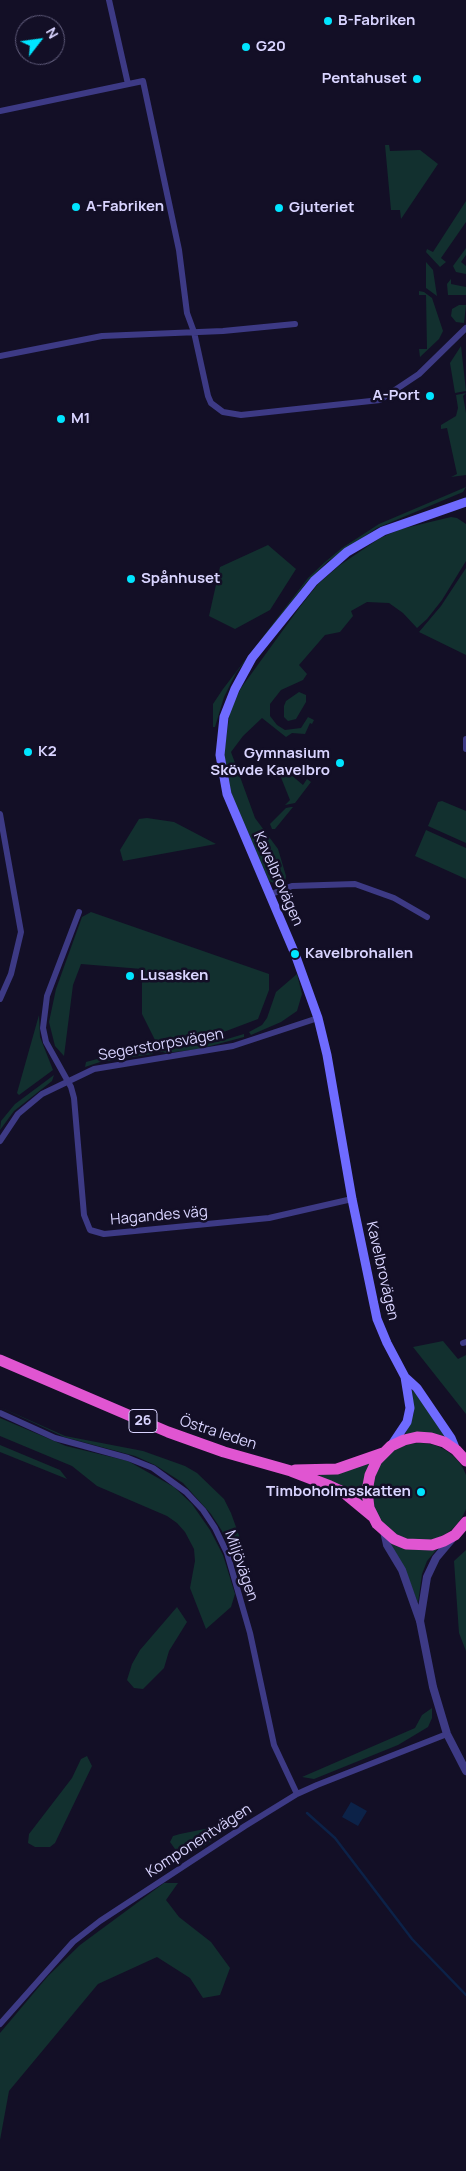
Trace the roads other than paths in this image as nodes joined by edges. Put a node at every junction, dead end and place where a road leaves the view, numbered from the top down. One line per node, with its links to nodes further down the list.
1 (109, 0): 2 (street)
2 (128, 84): 3 (street); 6 (street)
3 (0, 111)
4 (295, 324): 6 (street)
5 (466, 328): 6 (street)
6 (194, 332): 7 (street)
7 (0, 356)
8 (466, 502): 12 (main road, Kavelbrovägen)
9 (466, 739): 10 (street)
10 (466, 750)
11 (0, 814): 15 (street)
12 (269, 895): 14 (street); 16 (main road, Kavelbrovägen)
13 (79, 912): 17 (street)
14 (427, 917)
15 (0, 999)
16 (318, 1018): 17 (street, Segerstorpsvägen); 19 (main road, Kavelbrovägen)
17 (67, 1080): 18 (street, Segerstorpsvägen); 19 (street, Hagandes väg)
18 (0, 1141)
19 (352, 1199): 21 (main road, Kavelbrovägen)
20 (0, 1360): 26 (highway, Östra leden / 26)
21 (405, 1377): 23 (main road, Kavelbrovägen); 24 (main road, Kavelbrovägen)
22 (0, 1413): 33 (street, Miljövägen)
23 (387, 1450): 24 (highway, 26); 26 (highway, Östra leden / 26); 27 (highway, 26)
24 (456, 1450): 25 (highway, 26)
25 (466, 1462)
26 (291, 1470): 27 (highway, Östra leden / 26)
27 (372, 1516): 29 (highway, 26)
28 (462, 1528): 29 (highway, 26); 30 (street)
29 (384, 1531): 30 (street)
30 (420, 1621): 31 (street)
31 (447, 1734): 32 (street); 33 (street, Komponentvägen)
32 (466, 1771)
33 (297, 1794): 34 (street, Komponentvägen)
34 (0, 2024)

